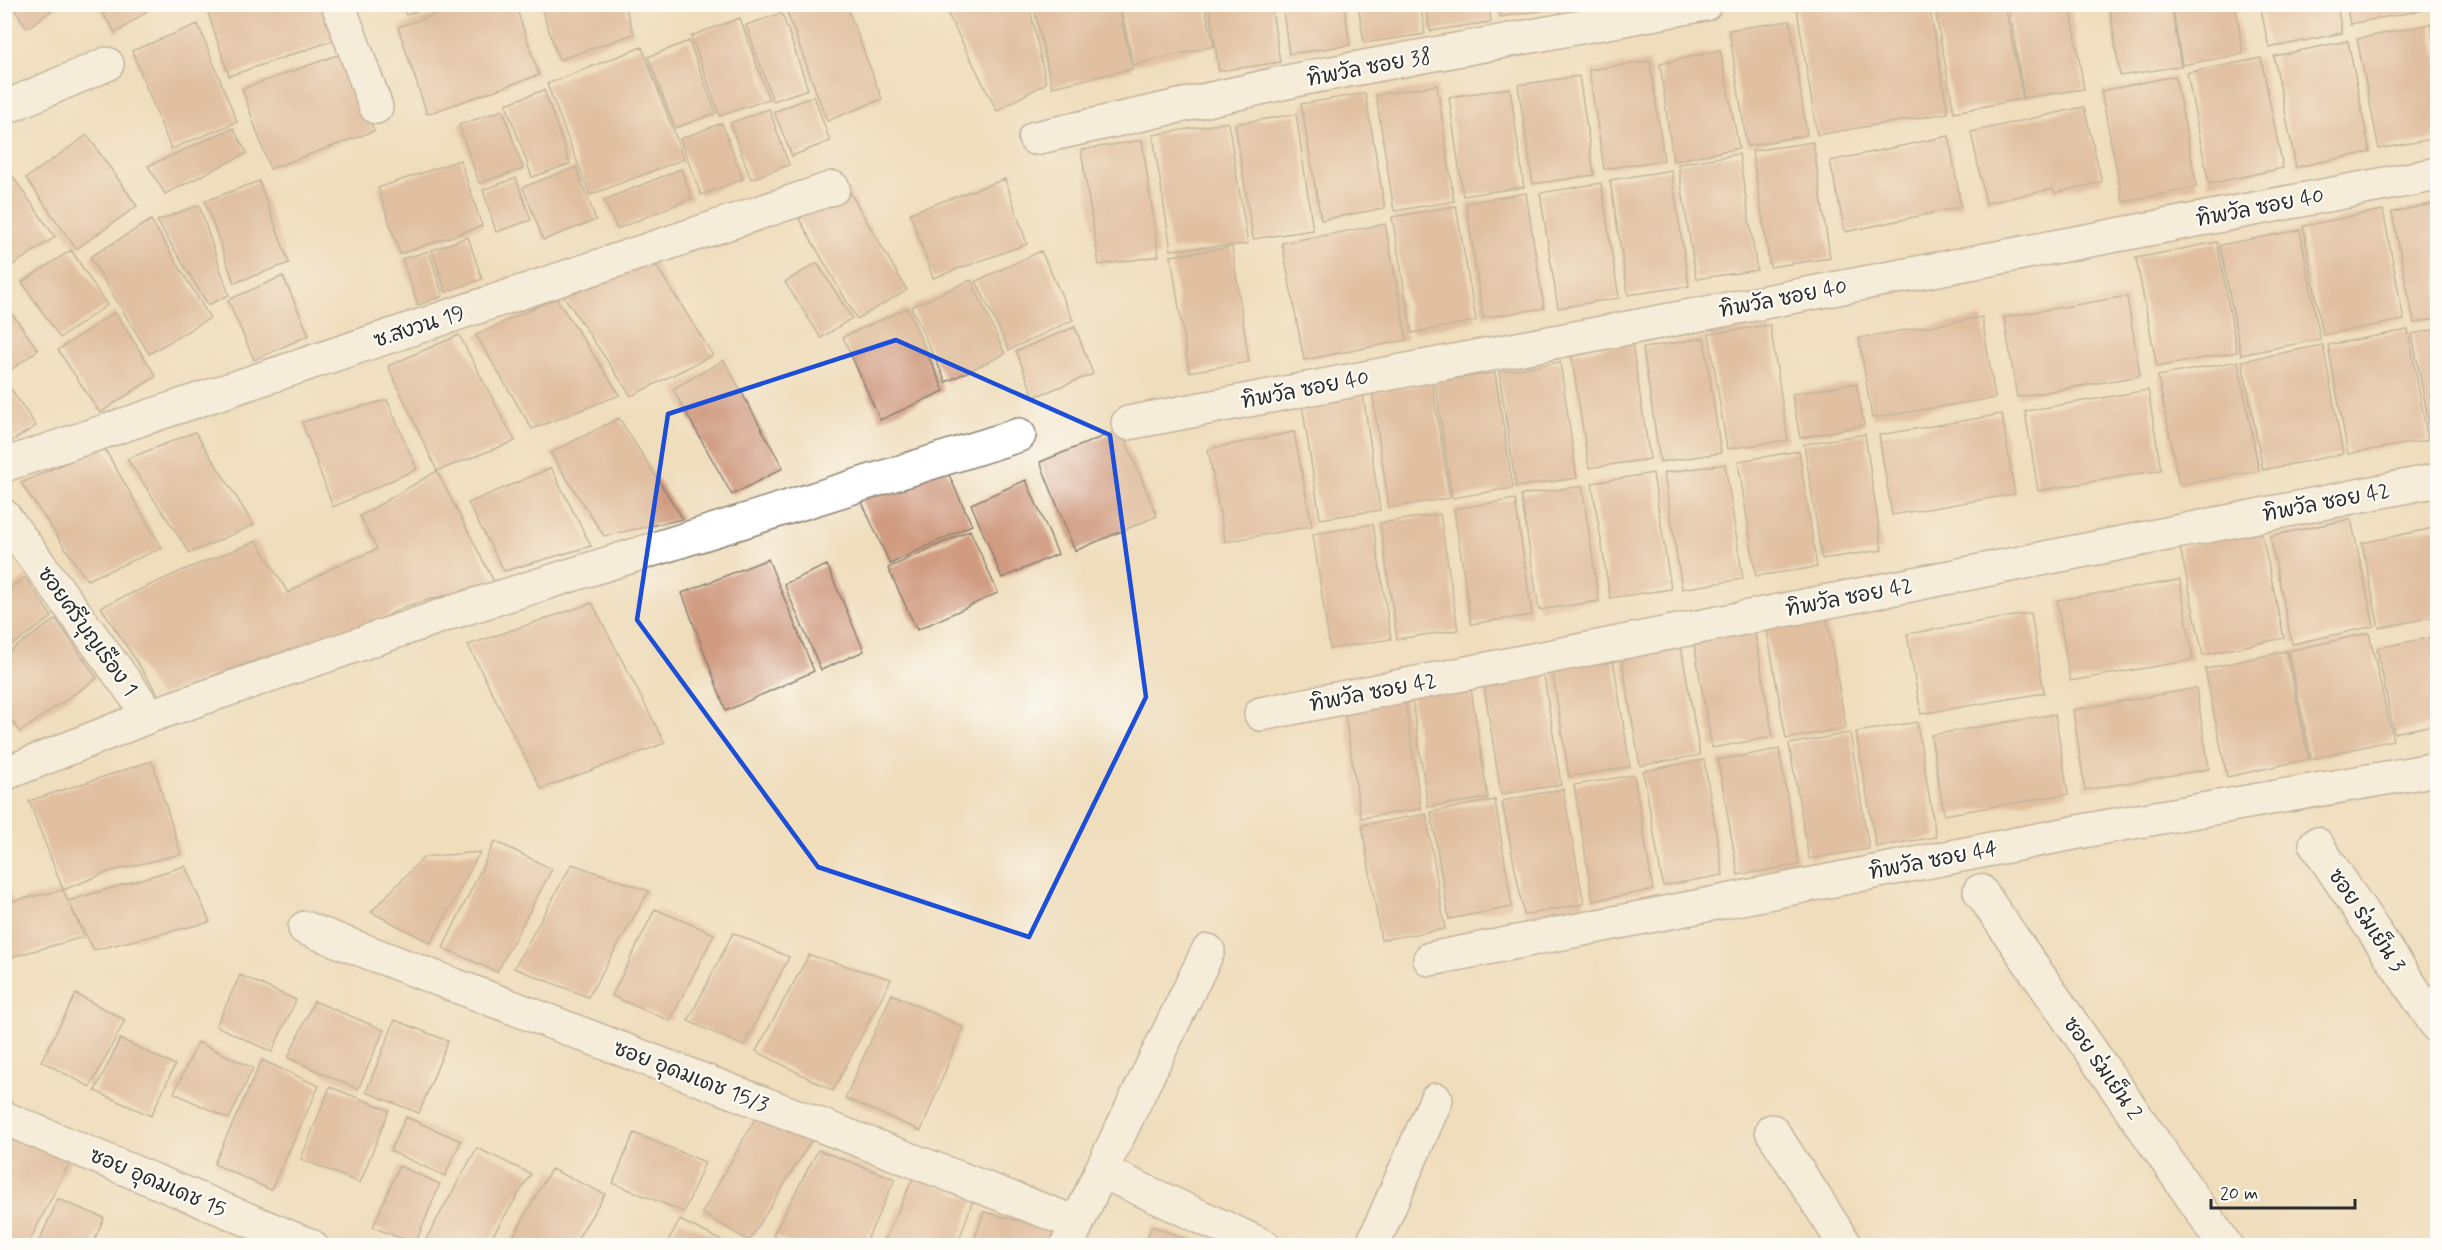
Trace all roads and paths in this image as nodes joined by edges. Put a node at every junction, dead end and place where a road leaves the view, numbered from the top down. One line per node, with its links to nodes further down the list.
1 (338, 4): 4 (street)
2 (1705, 4): 6 (street, ทิพวัล ซอย 38)
3 (106, 64): 5 (street)
4 (376, 107)
5 (4, 108)
6 (1035, 138)
7 (2438, 174): 9 (street, ทิพวัล ซอย 40)
8 (833, 188): 11 (street, ซ.สงวน 19)
9 (1128, 423)
10 (1019, 435): 15 (street)
11 (4, 465)
12 (2438, 480): 14 (street, ทิพวัล ซอย 42)
13 (4, 516): 15 (street, ซอยศรีบุญเรือง 1)
14 (1261, 714)
15 (150, 716): 17 (street)
16 (2438, 769): 22 (street, ทิพวัล ซอย 44)
17 (4, 774)
18 (2316, 844): 23 (street, ซอย ร่มเย็น 3)
19 (1980, 891): 33 (street, ซอย ร่มเย็น 2)
20 (305, 928): 28 (street, ซอย อุดมเดช 15/3)
21 (1208, 951): 27 (street)
22 (1430, 959)
23 (2438, 1027)
24 (1436, 1100): 31 (street)
25 (4, 1118): 29 (street, ซอย อุดมเดช 15)
26 (1772, 1131): 32 (street)
27 (1101, 1171): 28 (street); 30 (street)
28 (1071, 1234)
29 (311, 1245)
30 (1263, 1245)
31 (1372, 1245)
32 (1846, 1245)
33 (2226, 1245)

